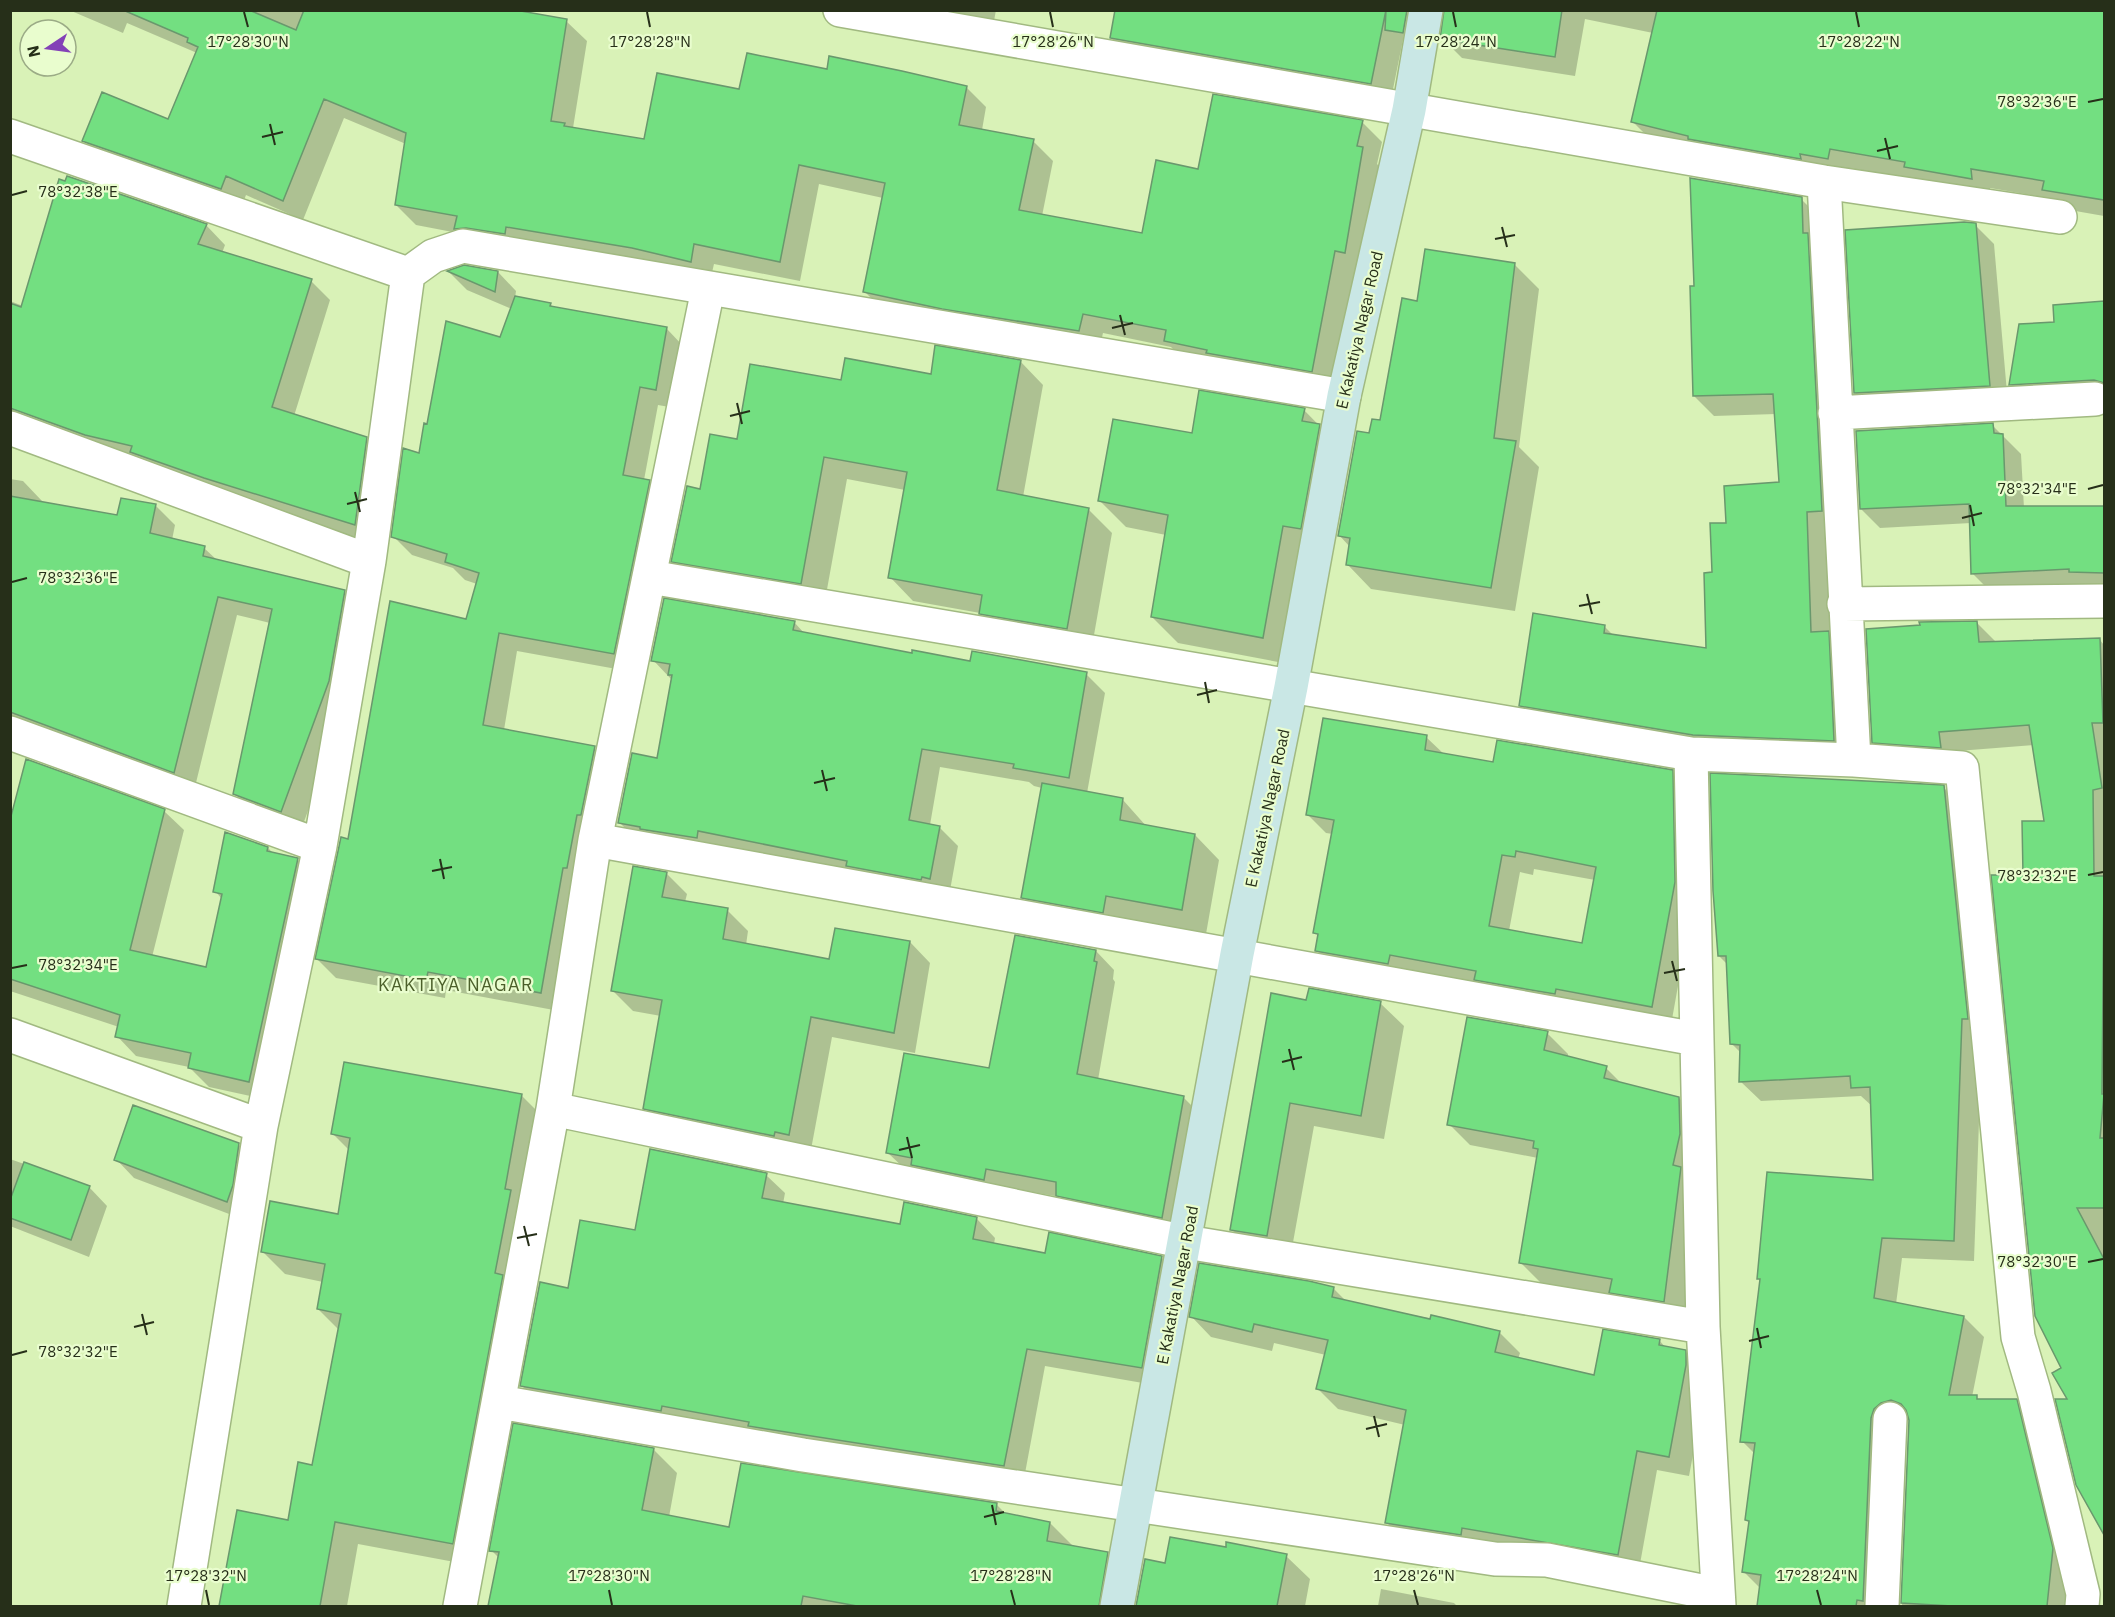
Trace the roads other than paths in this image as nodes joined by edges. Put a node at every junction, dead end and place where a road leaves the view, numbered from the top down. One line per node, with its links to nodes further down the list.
1 (840, 10): 3 (street)
2 (1426, 10): 3 (street, E Kakatiya Nagar Road)
3 (1409, 110): 5 (street); 9 (street, E Kakatiya Nagar Road)
4 (10, 136): 7 (street)
5 (1824, 182): 6 (street); 11 (street)
6 (2060, 217)
7 (408, 274): 8 (street); 13 (street)
8 (708, 289): 9 (street); 14 (street)
9 (1344, 396): 17 (street, E Kakatiya Nagar Road)
10 (2095, 399): 11 (street)
11 (1835, 413): 16 (street)
12 (10, 428): 13 (street)
13 (369, 561): 22 (street)
14 (650, 577): 17 (street); 21 (street)
15 (2104, 601): 16 (street)
16 (1844, 604): 20 (street)
17 (1291, 687): 19 (street); 23 (street, E Kakatiya Nagar Road)
18 (10, 734): 22 (street)
19 (1691, 754): 20 (street); 25 (street)
20 (1854, 760): 33 (street)
21 (595, 840): 23 (street); 26 (street)
22 (320, 846): 27 (street)
23 (1237, 954): 25 (street); 28 (street, E Kakatiya Nagar Road)
24 (10, 1035): 27 (street)
25 (1696, 1039): 29 (street)
26 (553, 1109): 28 (street); 30 (street)
27 (261, 1126): 35 (street)
28 (1186, 1242): 29 (street); 32 (street, E Kakatiya Nagar Road)
29 (1703, 1327): 34 (street)
30 (500, 1402): 32 (street); 36 (street)
31 (1890, 1419): 38 (street)
32 (1136, 1504): 34 (street); 37 (street, E Kakatiya Nagar Road)
33 (2090, 1593)
34 (1717, 1600)
35 (184, 1606)
36 (460, 1606)
37 (1117, 1606)
38 (1882, 1606)

